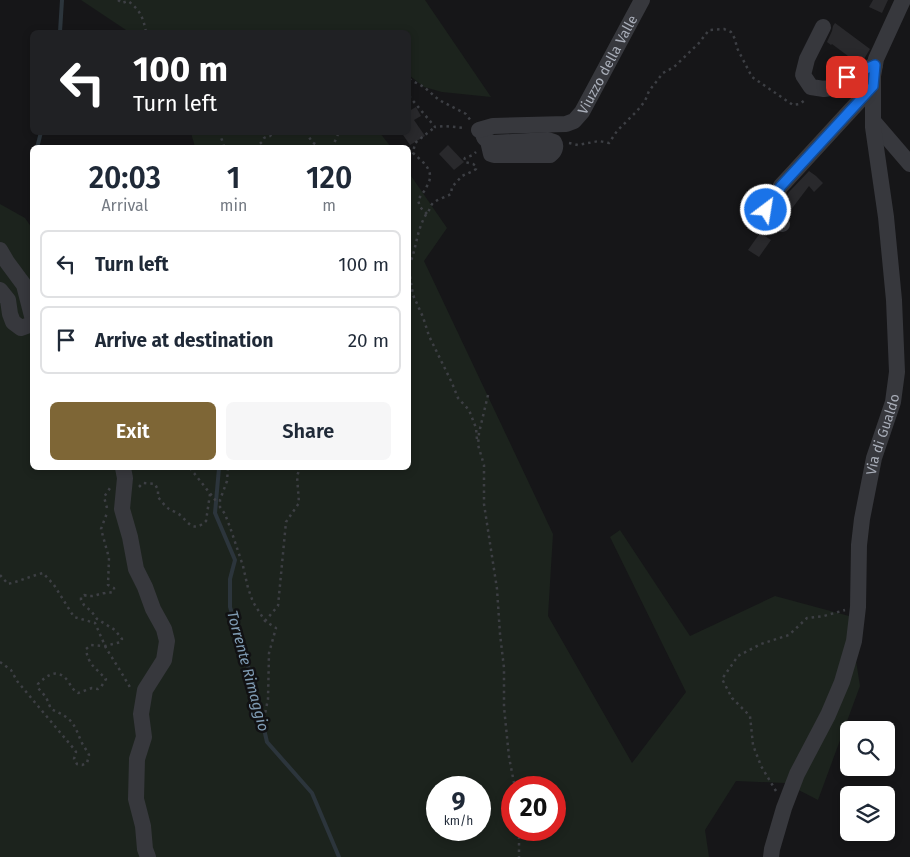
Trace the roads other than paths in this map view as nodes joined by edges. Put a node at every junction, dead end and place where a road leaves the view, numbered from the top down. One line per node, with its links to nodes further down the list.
1 (642, 0): 7 (street, Viuzzo della Valle)
2 (902, 0): 4 (street, Via di Gualdo)
3 (823, 26): 4 (street)
4 (875, 65): 5 (street, Via di Gualdo)
5 (873, 86): 6 (street, Via di Gualdo); 9 (street)
6 (873, 121): 8 (street); 16 (street, Via di Gualdo)
7 (479, 132)
8 (910, 164)
9 (782, 224)
10 (0, 250): 12 (street)
11 (0, 290): 13 (street)
12 (30, 308)
13 (30, 325)
14 (123, 470): 15 (street)
15 (148, 857)
16 (771, 857)

